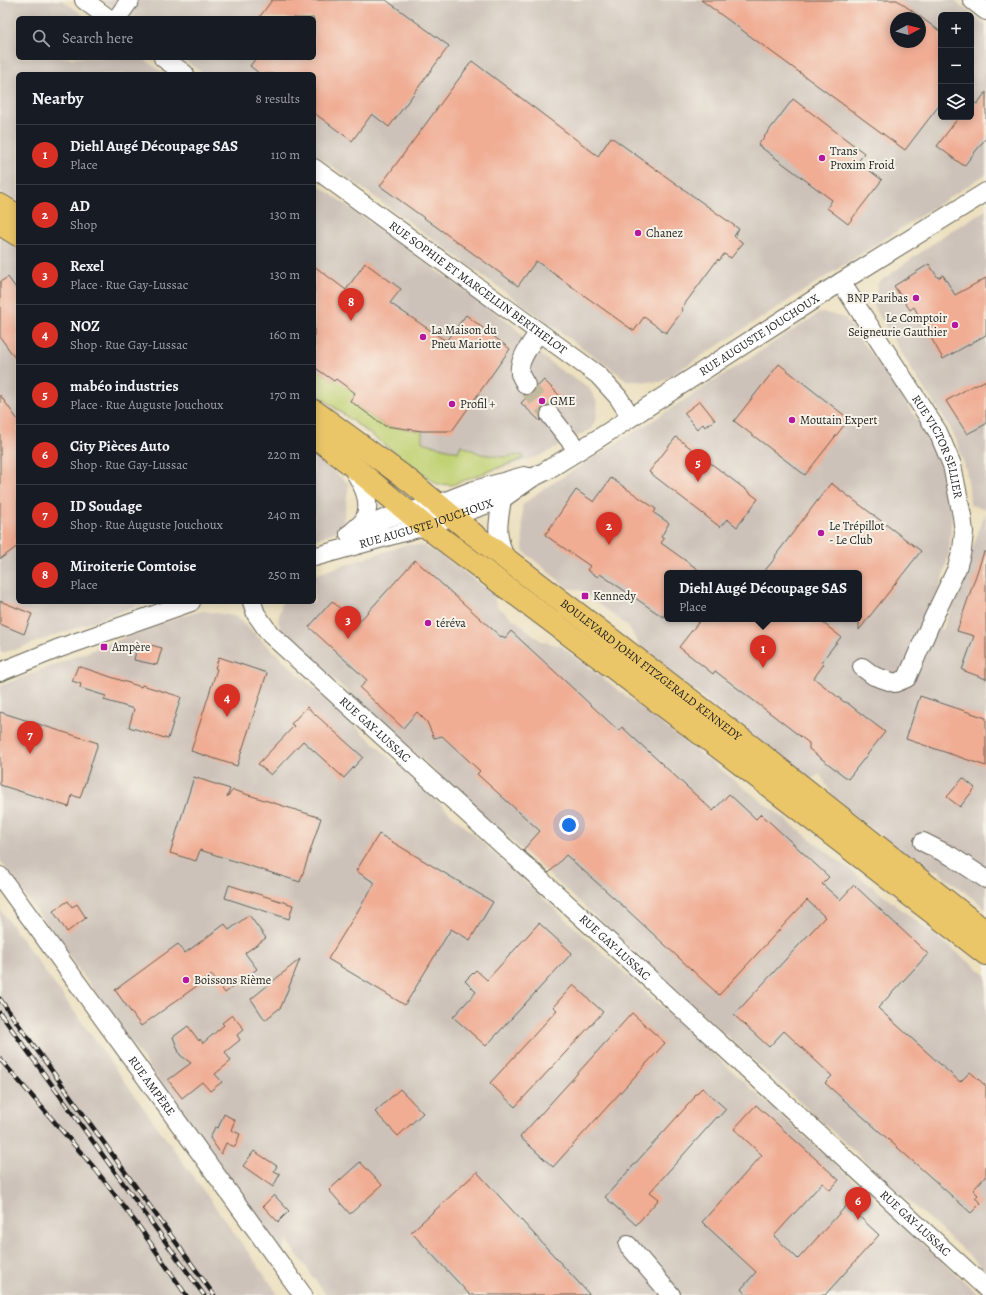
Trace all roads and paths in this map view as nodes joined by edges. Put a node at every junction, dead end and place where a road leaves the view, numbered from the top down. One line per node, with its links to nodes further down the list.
1 (84, 0): 3 (street)
2 (130, 0): 4 (street)
3 (105, 16)
4 (118, 16)
5 (166, 60): 6 (street)
6 (182, 72)
7 (316, 169): 14 (street, RUE SOPHIE ET MARCELLIN BERTHELOT)
8 (986, 192): 13 (street, RUE AUGUSTE JOUCHOUX)
9 (0, 205): 10 (main road)
10 (16, 215)
11 (0, 224): 12 (main road)
12 (16, 234)
13 (841, 282): 18 (street, RUE AUGUSTE JOUCHOUX); 33 (street, RUE VICTOR SELLIER)
14 (539, 332): 15 (street); 18 (street, RUE SOPHIE ET MARCELLIN BERTHELOT)
15 (526, 385)
16 (316, 412): 24 (main road, BOULEVARD JOHN FITZGERALD KENNEDY)
17 (550, 415): 20 (street)
18 (631, 417): 20 (street, RUE AUGUSTE JOUCHOUX)
19 (316, 438): 21 (main road, BOULEVARD JOHN FITZGERALD KENNEDY)
20 (578, 451): 22 (street, RUE AUGUSTE JOUCHOUX)
21 (349, 463): 25 (main road, BOULEVARD JOHN FITZGERALD KENNEDY); 27 (street)
22 (532, 478): 23 (street, RUE AUGUSTE JOUCHOUX); 24 (street, RUE AUGUSTE JOUCHOUX)
23 (502, 499): 24 (street, RUE AUGUSTE JOUCHOUX); 30 (street)
24 (445, 510): 25 (street, RUE AUGUSTE JOUCHOUX); 26 (street, RUE AUGUSTE JOUCHOUX); 30 (main road, BOULEVARD JOHN FITZGERALD KENNEDY)
25 (409, 512): 26 (main road, BOULEVARD JOHN FITZGERALD KENNEDY); 27 (street, RUE AUGUSTE JOUCHOUX)
26 (425, 526): 29 (street, RUE AUGUSTE JOUCHOUX); 39 (main road, BOULEVARD JOHN FITZGERALD KENNEDY)
27 (349, 534): 28 (street)
28 (316, 556)
29 (316, 556)
30 (505, 558): 38 (main road, BOULEVARD JOHN FITZGERALD KENNEDY)
31 (185, 604): 34 (street)
32 (253, 604): 41 (street, RUE GAY-LUSSAC)
33 (862, 667)
34 (0, 672)
35 (923, 842): 37 (street)
36 (0, 876): 42 (street, RUE AMPÈRE)
37 (986, 879)
38 (986, 932)
39 (986, 954)
40 (628, 1245): 43 (street)
41 (986, 1288)
42 (302, 1295)
43 (671, 1295)

